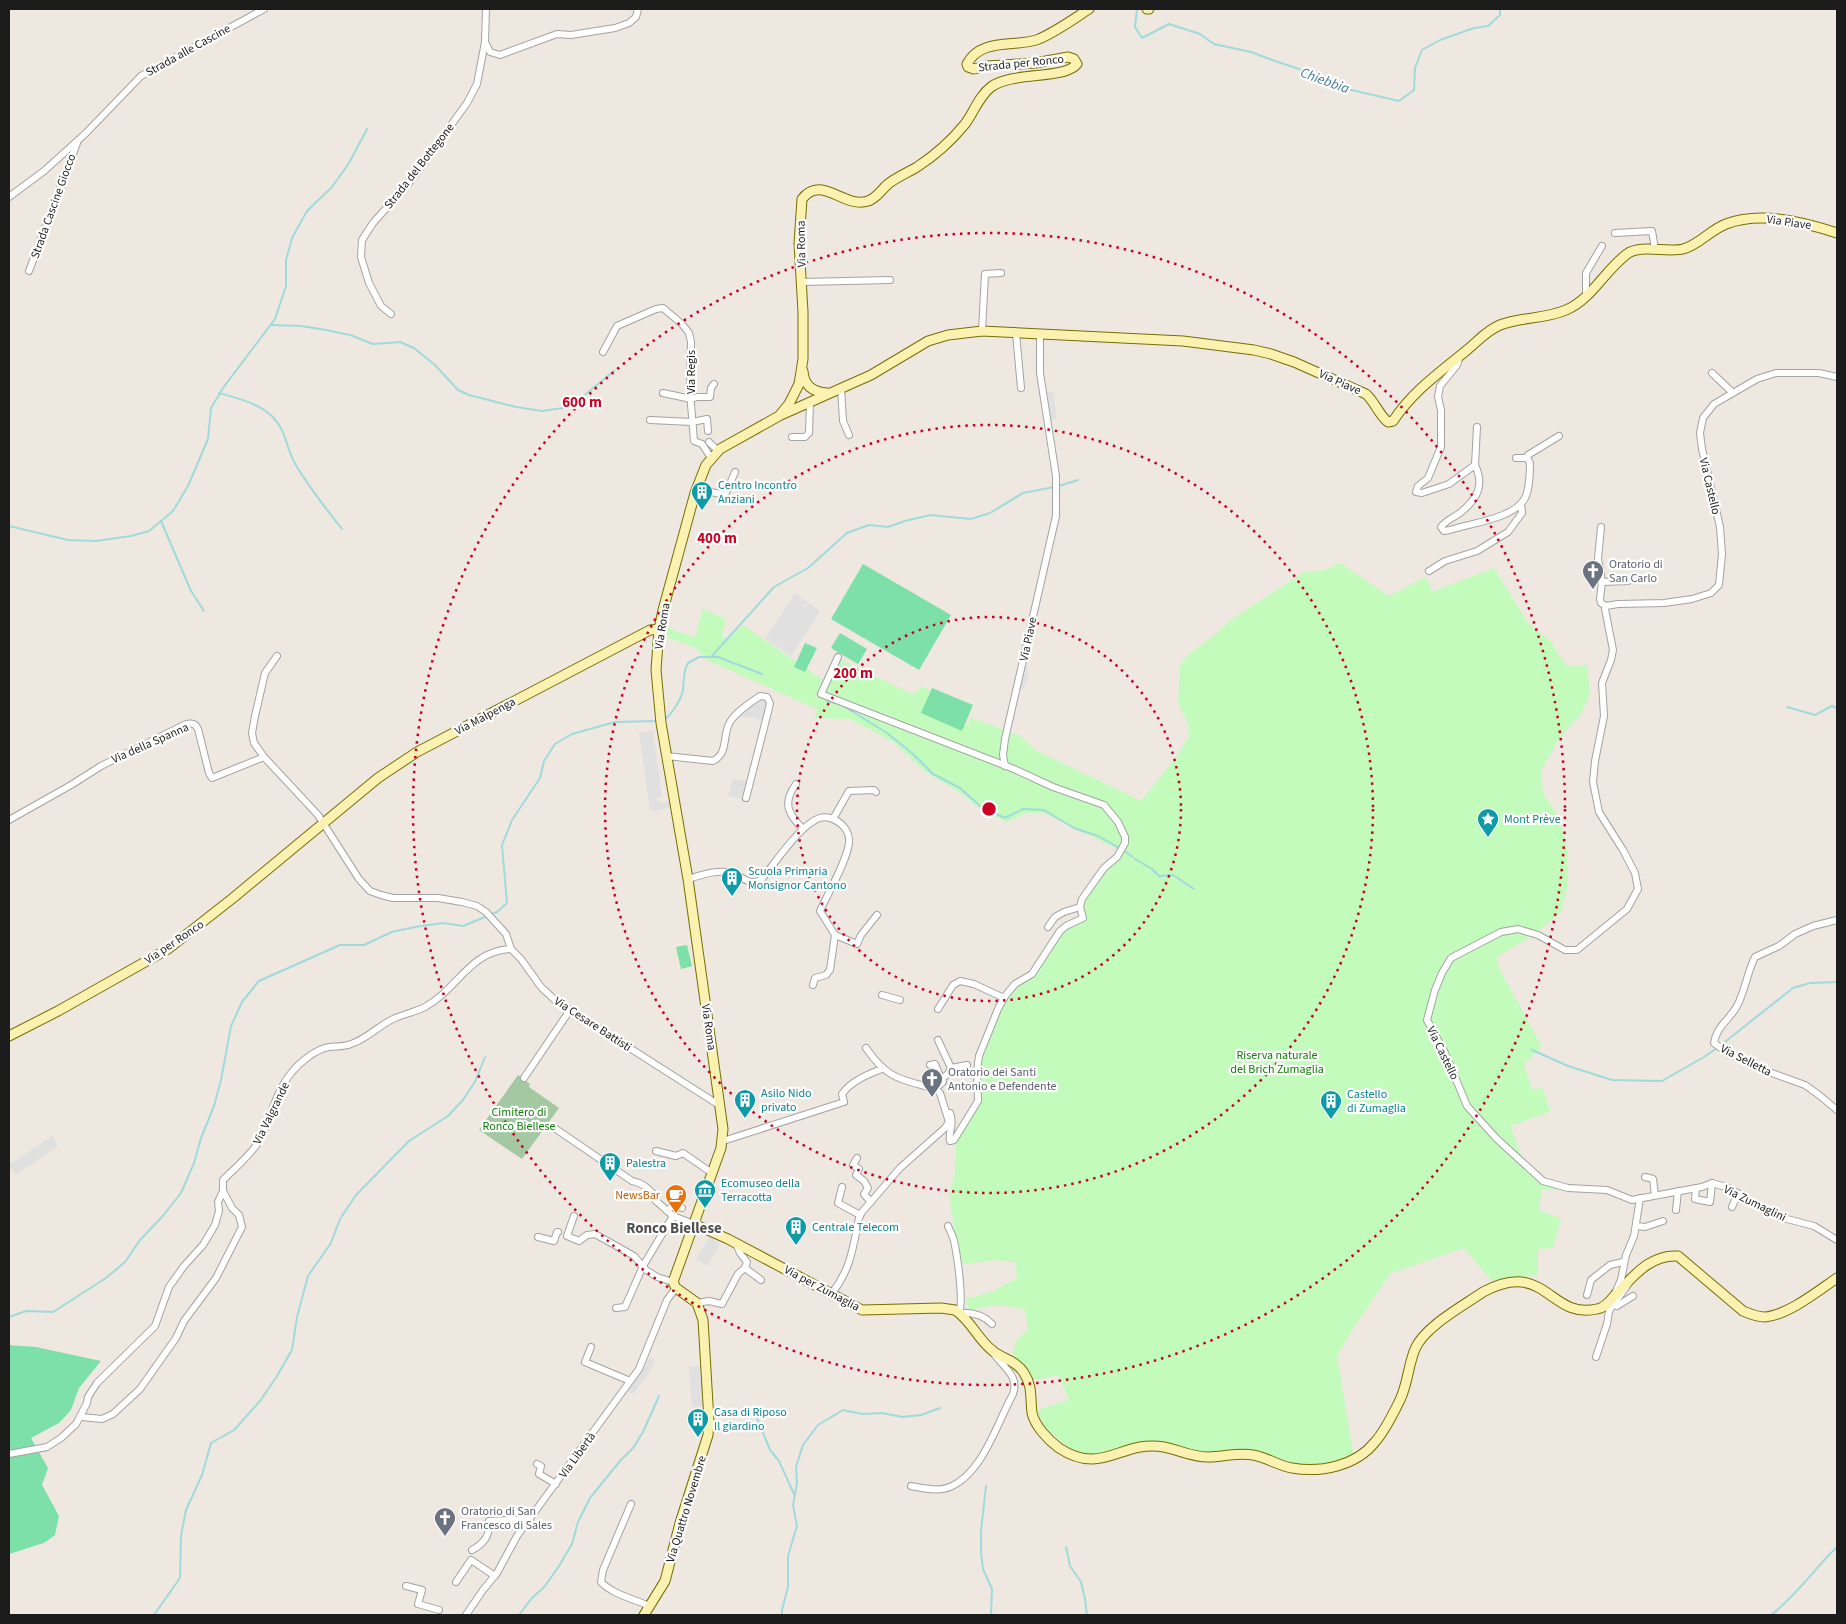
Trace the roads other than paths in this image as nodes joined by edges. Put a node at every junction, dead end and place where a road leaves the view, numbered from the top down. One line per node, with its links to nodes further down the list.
1 (264, 9): 7 (street, Strada alle Cascine)
2 (486, 9): 5 (street, Strada del Bottegone)
3 (638, 9): 5 (street)
4 (1089, 9): 6 (street, Strada per Ronco)
5 (485, 42): 18 (street, Strada del Bottegone)
6 (964, 124): 16 (street, Via Roma)
7 (77, 142): 8 (street, Strada alle Cascine); 13 (street, Strada Cascine Giocco)
8 (9, 197)
9 (1615, 233): 12 (street)
10 (1837, 233): 12 (street, Via Piave)
11 (1602, 246): 17 (street)
12 (1655, 249): 17 (street, Via Piave)
13 (29, 271)
14 (1001, 273): 19 (street)
15 (890, 280): 16 (street)
16 (802, 282): 24 (street, Via Roma)
17 (1586, 296): 23 (street, Via Piave)
18 (391, 314)
19 (982, 331): 20 (street, Via Piave); 29 (street, Via Piave)
20 (1016, 332): 21 (street, Via Piave); 30 (street)
21 (1040, 334): 23 (street, Via Piave); 64 (street, Via Piave)
22 (603, 352): 35 (street, Via Regis)
23 (1461, 355): 50 (street)
24 (803, 359): 28 (street); 31 (street, Via Roma)
25 (1712, 372): 33 (street)
26 (1837, 377): 33 (street, Via Castello)
27 (714, 384): 35 (street)
28 (810, 388): 31 (street); 32 (street)
29 (841, 388): 32 (street, Via Piave); 42 (street)
30 (1020, 388)
31 (796, 390): 36 (street); 37 (street, Via Roma)
32 (830, 393): 36 (street, Via Piave)
33 (1733, 393): 58 (street, Via Castello)
34 (663, 394): 35 (street)
35 (691, 399): 39 (street, Via Regis)
36 (811, 402): 37 (street, Via Piave); 44 (street)
37 (779, 416): 46 (street, Via Roma)
38 (650, 420): 39 (street)
39 (692, 422): 41 (street); 47 (street, Via Regis)
40 (1477, 427): 50 (street)
41 (708, 431)
42 (850, 435)
43 (1559, 436): 49 (street)
44 (792, 437)
45 (709, 442): 46 (street)
46 (718, 451): 47 (street, Via Roma)
47 (711, 458): 52 (street, Via Roma)
48 (1516, 458): 49 (street)
49 (1527, 458): 53 (street)
50 (1476, 465): 53 (street)
51 (735, 472): 52 (street)
52 (697, 489): 59 (street, Via Roma)
53 (1521, 504): 55 (street)
54 (1601, 527): 57 (street, Via Castello)
55 (1429, 571)
56 (1628, 581): 57 (street)
57 (1602, 582): 58 (street, Via Castello)
58 (1606, 606): 111 (street, Via Castello)
59 (659, 629): 62 (street, Via Roma); 70 (street, Via Malpenga)
60 (277, 656): 63 (street)
61 (838, 657): 64 (street)
62 (666, 756): 67 (street); 72 (street, Via Roma)
63 (264, 757): 69 (street, Via della Spanna); 70 (street)
64 (1005, 766): 73 (street)
65 (796, 784): 71 (street)
66 (876, 792): 68 (street)
67 (746, 798)
68 (833, 819): 71 (street); 77 (street)
69 (9, 820)
70 (323, 825): 78 (street, Via Cesare Battisti); 85 (street, Via per Ronco)
71 (804, 829): 72 (street)
72 (688, 879): 95 (street, Via Roma)
73 (1080, 907): 76 (street); 81 (street)
74 (877, 916): 77 (street)
75 (1837, 920): 96 (street, Via Selletta)
76 (1048, 927)
77 (835, 935): 79 (street)
78 (511, 949): 84 (street, Via Cesare Battisti); 107 (street, Via Valgrande)
79 (813, 986)
80 (882, 995): 82 (street)
81 (1004, 998): 83 (street); 97 (street)
82 (900, 1000)
83 (938, 1009)
84 (570, 1010): 92 (street); 95 (street, Via Cesare Battisti)
85 (9, 1036)
86 (938, 1040): 90 (street)
87 (866, 1048): 91 (street)
88 (930, 1065): 93 (street)
89 (967, 1065): 90 (street)
90 (951, 1068): 93 (street)
91 (882, 1069): 94 (street); 99 (street)
92 (524, 1078)
93 (942, 1080): 94 (street)
94 (935, 1089): 97 (street)
95 (720, 1105): 99 (street, Via Roma)
96 (1837, 1110)
97 (946, 1113): 112 (street)
98 (553, 1127): 116 (street)
99 (722, 1141): 102 (street, Via Roma)
100 (656, 1151): 102 (street)
101 (856, 1158): 112 (street)
102 (712, 1173): 121 (street, Via Roma)
103 (1645, 1177): 110 (street)
104 (1712, 1183): 106 (street, Via Zumaglini); 106 (street); 109 (street, Via Zumaglini)
105 (842, 1187): 117 (street)
106 (1696, 1188): 108 (street, Via Zumaglini)
107 (223, 1190): 148 (street, Via Valgrande); 148 (street)
108 (1678, 1191): 110 (street, Via Zumaglini); 115 (street)
109 (1738, 1193): 113 (street); 126 (street, Via Zumaglini)
110 (1655, 1195): 111 (street, Via Zumaglini)
111 (1640, 1198): 123 (street)
112 (871, 1202): 117 (street)
113 (1732, 1207)
114 (682, 1208): 116 (street)
115 (1676, 1210)
116 (667, 1212): 119 (street)
117 (860, 1215): 135 (street)
118 (574, 1216): 129 (street)
119 (673, 1216): 121 (street); 129 (street)
120 (1663, 1221): 123 (street)
121 (694, 1224): 127 (street, Via per Zumaglia); 134 (street, Via Roma)
122 (948, 1226): 142 (street)
123 (1637, 1226): 128 (street)
124 (558, 1232): 125 (street)
125 (538, 1237)
126 (1837, 1240)
127 (736, 1243): 130 (street); 135 (street, Via per Zumaglia)
128 (1623, 1262): 136 (street); 138 (street)
129 (643, 1266): 134 (street); 140 (street)
130 (745, 1268): 133 (street); 139 (street)
131 (1632, 1277): 132 (street); 138 (street); 141 (street)
132 (1837, 1278)
133 (761, 1280)
134 (675, 1285): 139 (street); 147 (street, Via Libertà)
135 (832, 1293): 142 (street, Via per Zumaglia)
136 (1587, 1296)
137 (1633, 1296): 141 (street)
138 (1612, 1299): 145 (street)
139 (697, 1303): 159 (street, Via Quattro Novembre)
140 (616, 1308)
141 (1609, 1311): 146 (street)
142 (960, 1313): 143 (street); 145 (street)
143 (992, 1324)
144 (590, 1347): 147 (street)
145 (992, 1350): 152 (street)
146 (1596, 1357)
147 (630, 1381): 151 (street, Via Libertà)
148 (81, 1417): 149 (street)
149 (9, 1454)
150 (537, 1464): 151 (street)
151 (556, 1484): 154 (street, Via Libertà)
152 (911, 1486)
153 (631, 1504): 159 (street)
154 (530, 1519): 155 (street); 156 (street, Via Libertà)
155 (472, 1550)
156 (495, 1576): 157 (street); 161 (street, Via Libertà)
157 (456, 1582)
158 (406, 1586): 160 (street)
159 (649, 1606): 162 (street, Via Quattro Novembre)
160 (438, 1610)
161 (466, 1615)
162 (644, 1615)

